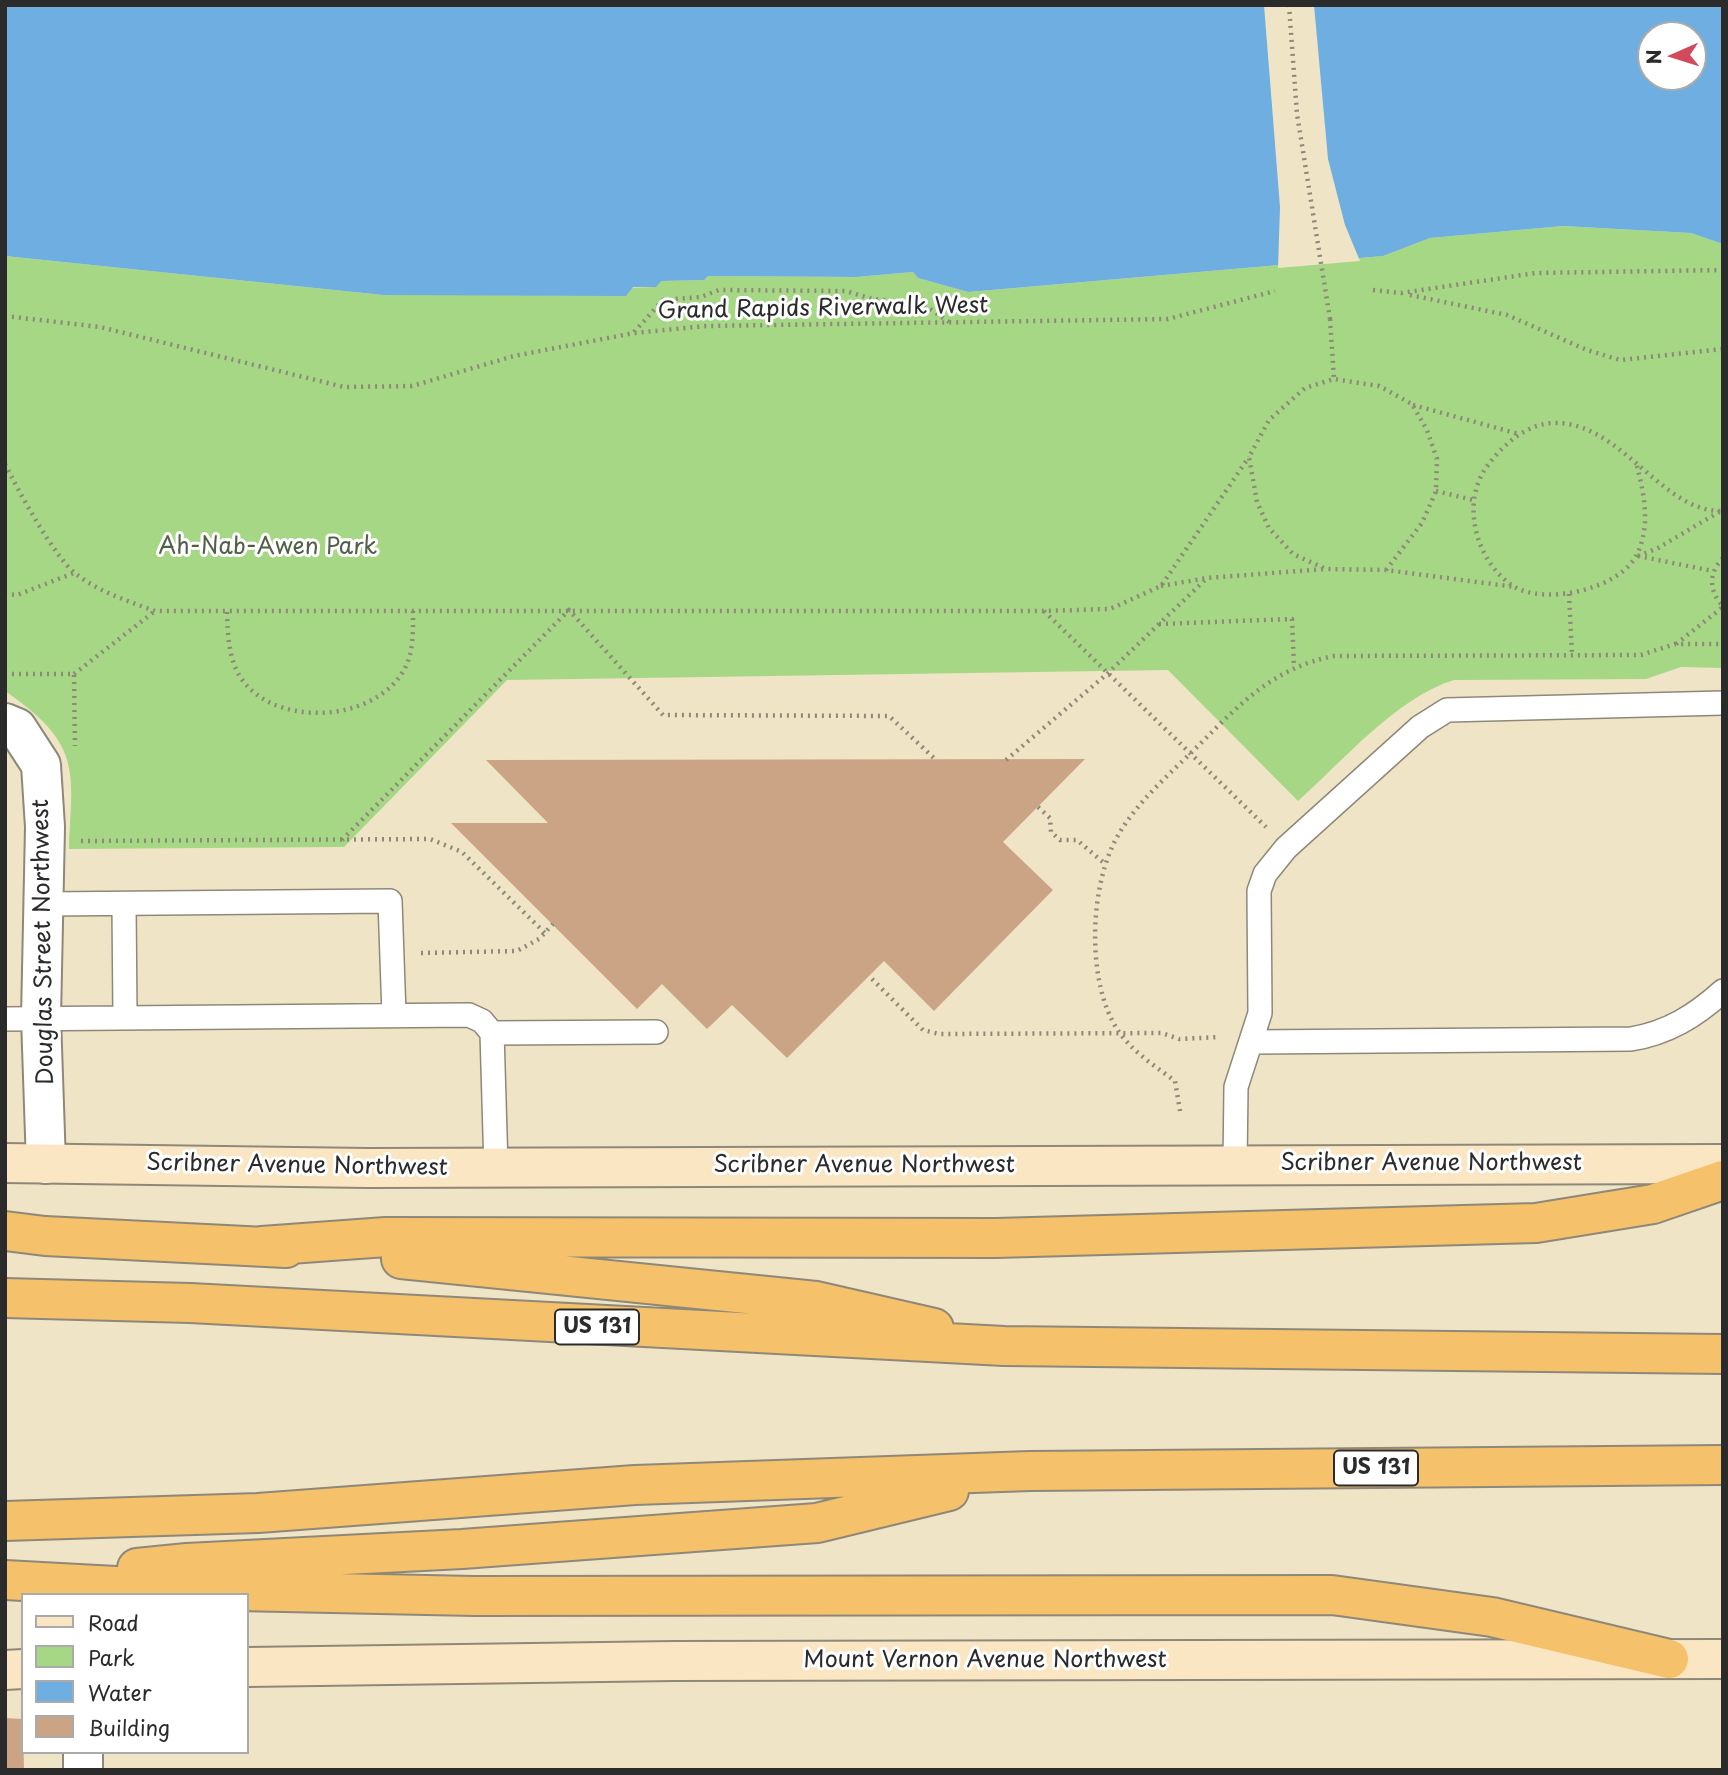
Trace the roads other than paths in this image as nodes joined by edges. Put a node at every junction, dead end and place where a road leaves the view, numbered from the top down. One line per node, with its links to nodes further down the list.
1 (1723, 703): 11 (lane)
2 (11, 725): 3 (street, Douglas Street Northwest)
3 (46, 904): 4 (lane); 8 (street, Douglas Street Northwest)
4 (124, 904): 6 (lane); 7 (lane)
5 (1723, 991): 11 (lane)
6 (394, 1015): 7 (lane); 10 (lane)
7 (125, 1017): 8 (lane)
8 (23, 1019): 13 (street, Douglas Street Northwest)
9 (656, 1032): 10 (lane)
10 (492, 1033): 16 (lane)
11 (1253, 1039): 15 (lane)
12 (5, 1163): 13 (street, Scribner Avenue Northwest)
13 (46, 1164): 16 (street, Scribner Avenue Northwest)
14 (1723, 1164): 15 (street, Scribner Avenue Northwest)
15 (1235, 1165): 16 (street, Scribner Avenue Northwest)
16 (496, 1168)
17 (1723, 1180): 21 (highway)
18 (5, 1231): 19 (highway)
19 (45, 1236): 20 (highway); 21 (highway)
20 (5, 1238)
21 (262, 1246): 23 (highway)
22 (5, 1298): 23 (highway, US 131)
23 (1004, 1346): 24 (highway, US 131)
24 (1723, 1354)
25 (1723, 1465): 26 (highway, US 131)
26 (1030, 1471): 27 (highway, US 131); 28 (highway)
27 (5, 1521)
28 (18, 1580): 29 (highway)
29 (1669, 1659): 30 (street, Mount Vernon Avenue Northwest); 31 (street, Mount Vernon Avenue Northwest)
30 (1723, 1659)
31 (248, 1667)

